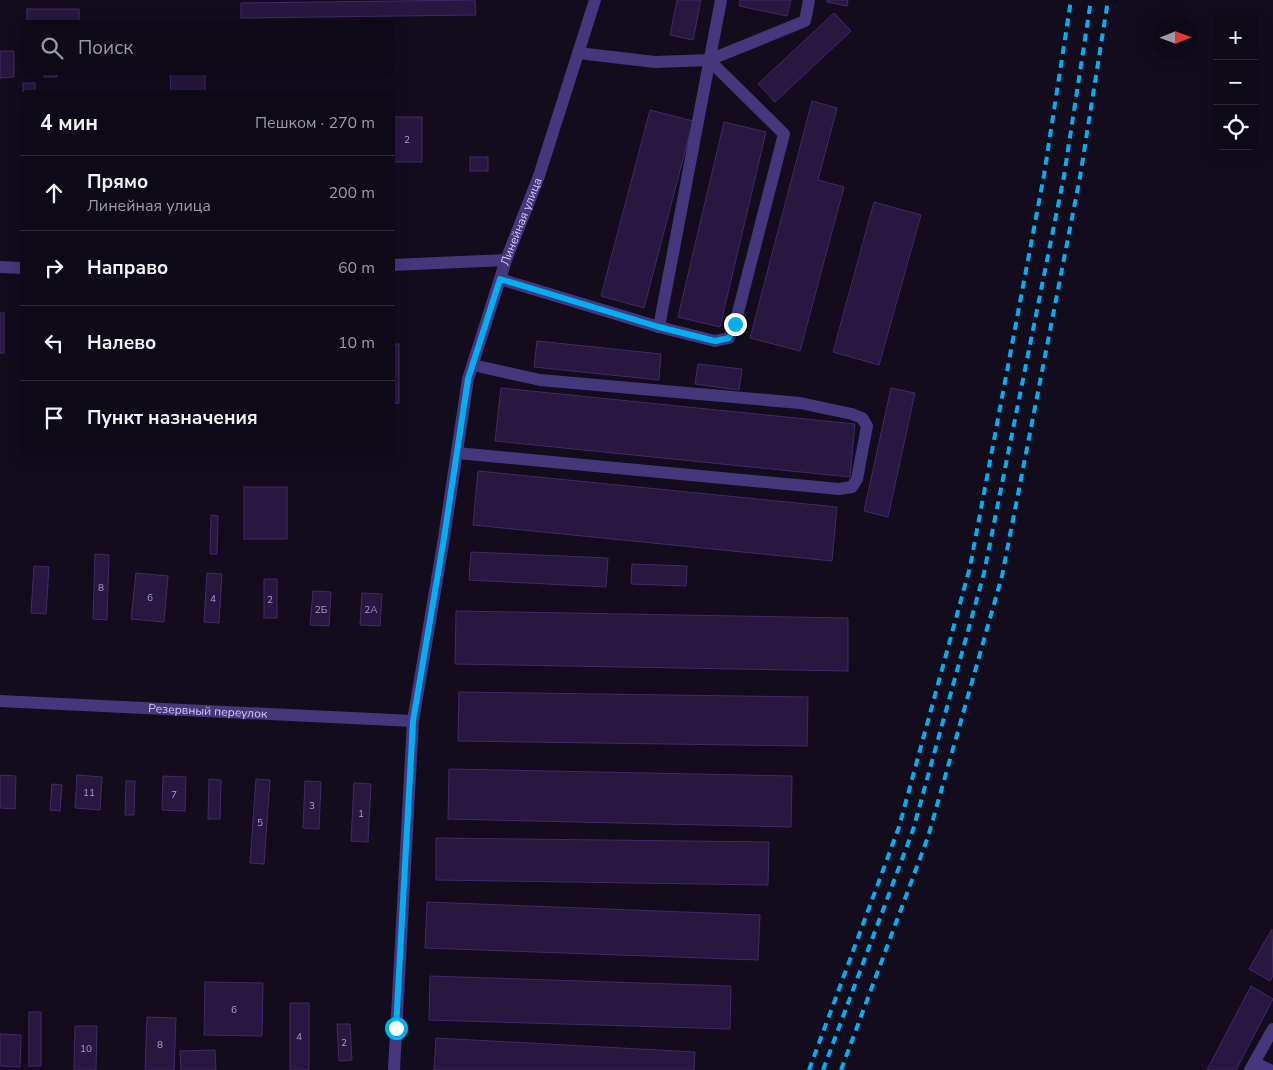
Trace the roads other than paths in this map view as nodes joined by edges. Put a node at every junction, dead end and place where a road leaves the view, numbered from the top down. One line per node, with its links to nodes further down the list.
1 (595, 0): 4 (street, Линейная улица)
2 (721, 0): 5 (street)
3 (809, 0): 5 (street)
4 (578, 53): 5 (street); 6 (street, Линейная улица)
5 (709, 60): 11 (street); 11 (street)
6 (506, 260): 7 (street); 10 (street, Линейная улица)
7 (395, 265)
8 (0, 267): 9 (street)
9 (20, 268)
10 (500, 279): 11 (street); 12 (street, Линейная улица)
11 (659, 327)
12 (473, 365): 13 (street, Линейная улица); 13 (street)
13 (457, 453): 15 (street, Линейная улица)
14 (0, 701): 15 (street, Резервный переулок)
15 (413, 721): 18 (street, Линейная улица)
16 (1273, 1029): 17 (street)
17 (1252, 1066): 19 (street)
18 (394, 1070)
19 (1270, 1070)

